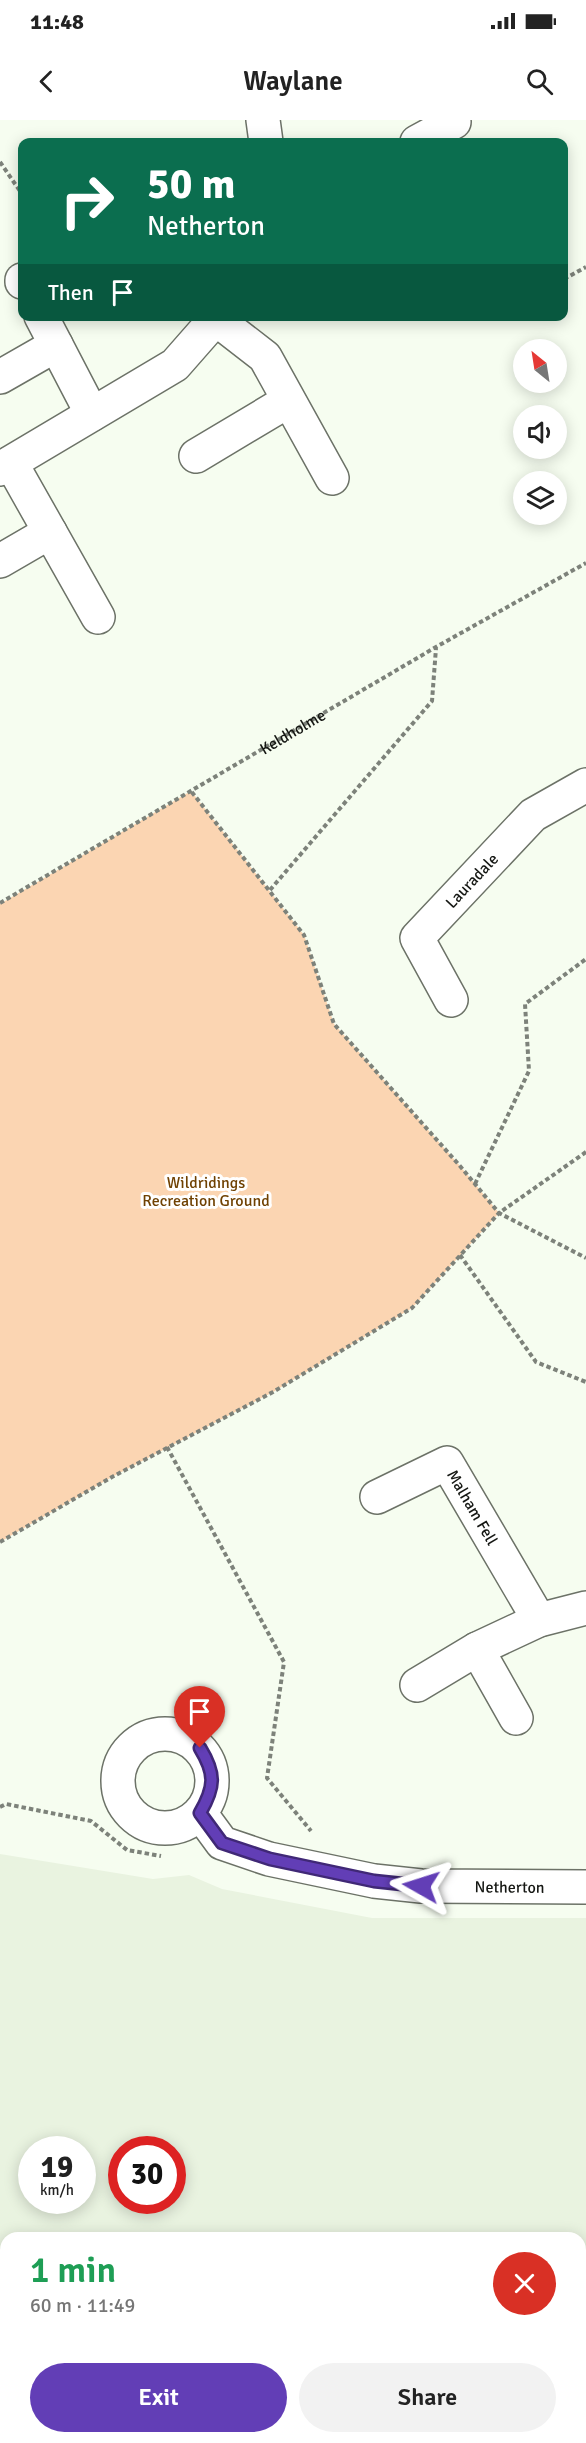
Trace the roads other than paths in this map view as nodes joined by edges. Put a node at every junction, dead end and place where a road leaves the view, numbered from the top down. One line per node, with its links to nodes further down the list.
1 (263, 120): 3 (street)
2 (458, 128): 4 (street)
3 (265, 138)
4 (429, 138)
5 (44, 321): 8 (street)
6 (214, 321): 11 (street)
7 (221, 321): 10 (street)
8 (56, 345): 9 (street); 11 (street)
9 (0, 377)
10 (288, 401): 12 (street); 14 (street)
11 (92, 414): 13 (street)
12 (196, 456)
13 (5, 466): 15 (street)
14 (333, 478)
15 (50, 532): 16 (street); 17 (street)
16 (0, 561)
17 (98, 617)
18 (586, 785): 19 (street, Lauradale)
19 (451, 1000)
20 (377, 1497): 22 (street, Malham Fell)
21 (586, 1608): 22 (street)
22 (539, 1620): 23 (street)
23 (477, 1649): 24 (street); 25 (street)
24 (417, 1685)
25 (516, 1718)
26 (200, 1813): 27 (street, Netherton)
27 (586, 1887)

